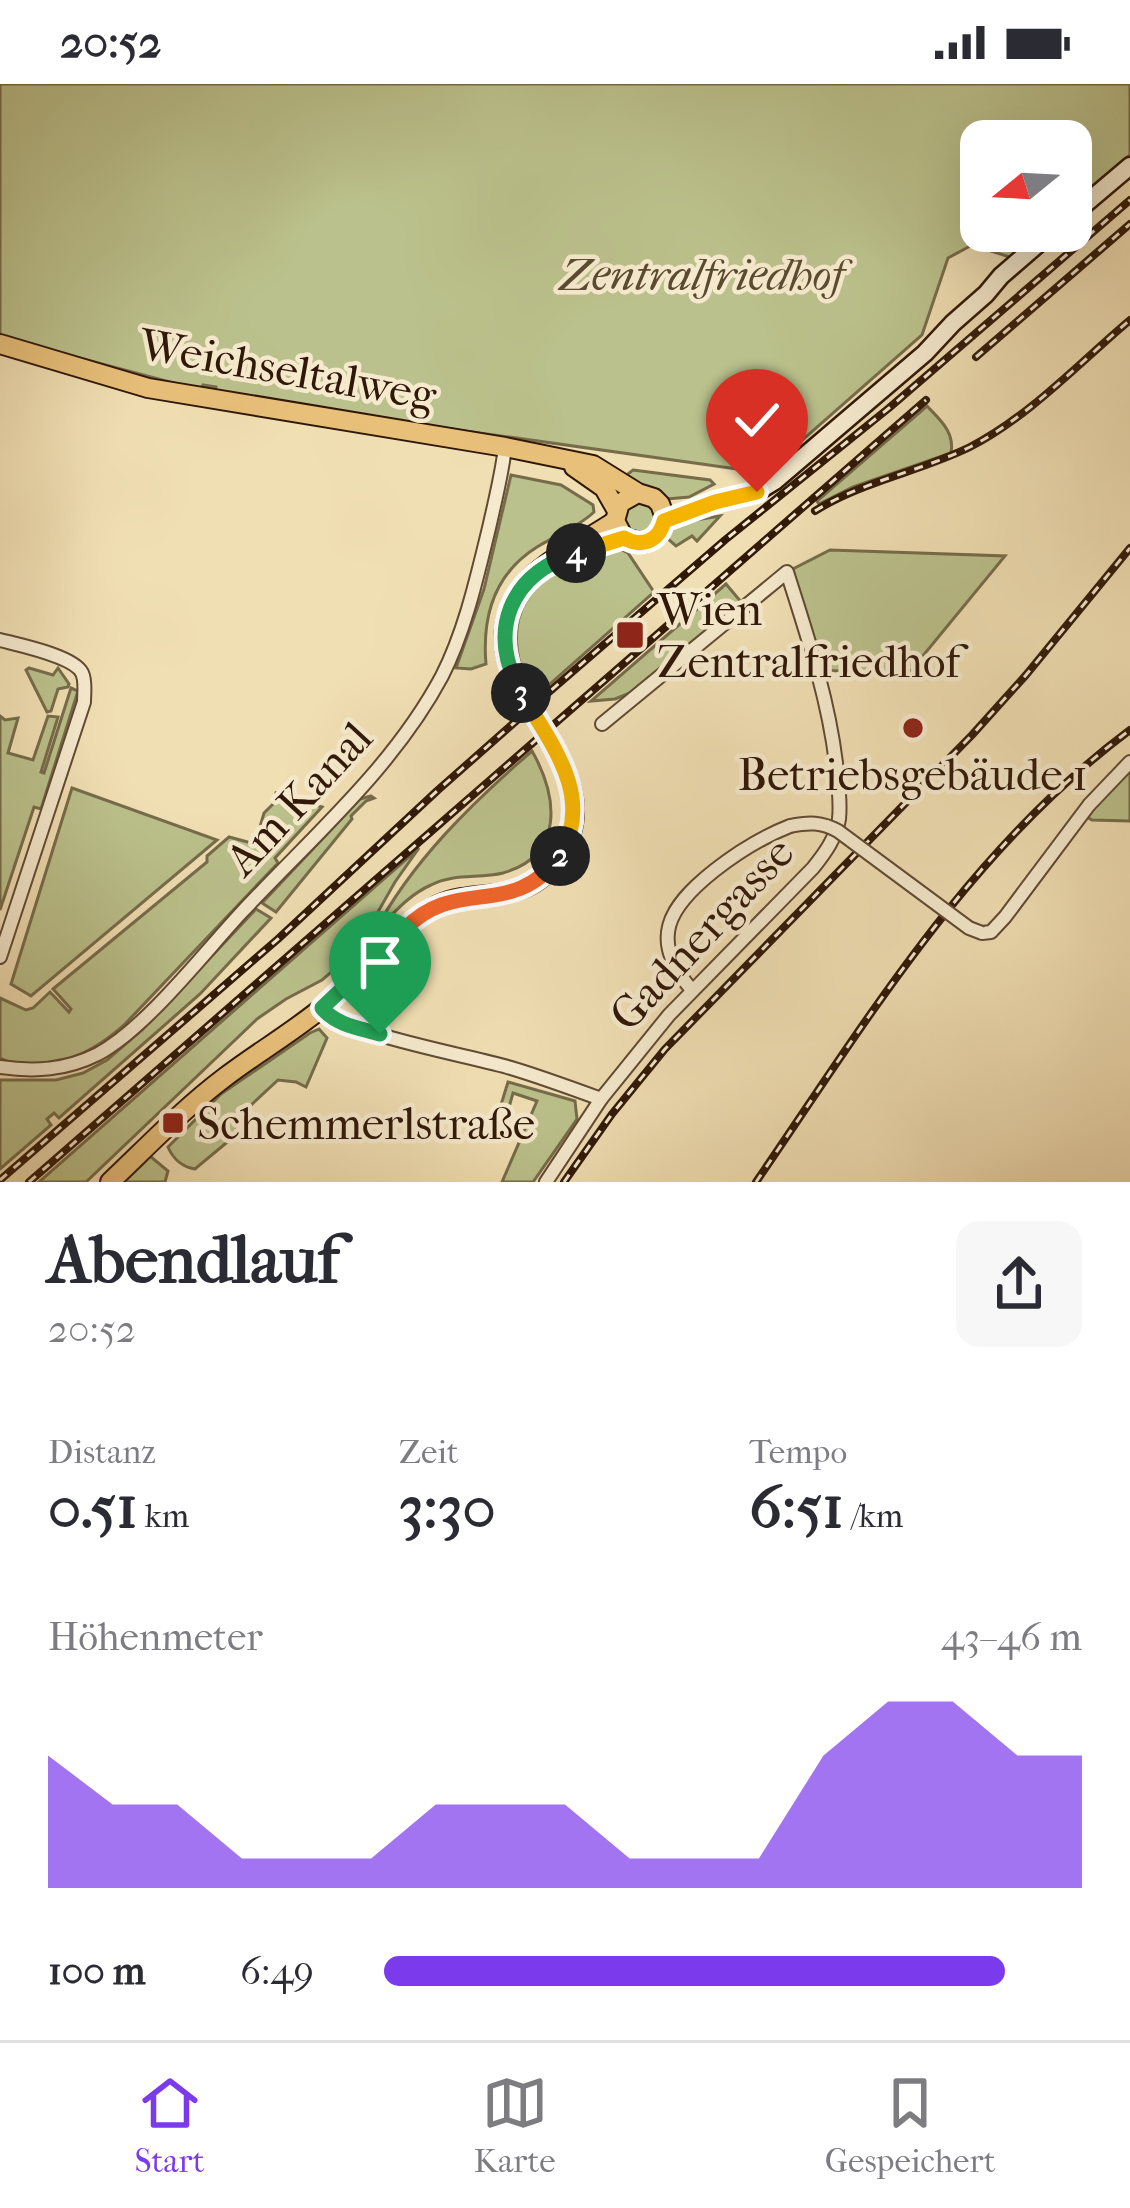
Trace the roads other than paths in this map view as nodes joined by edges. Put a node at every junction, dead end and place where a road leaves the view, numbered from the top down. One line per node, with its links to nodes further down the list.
1 (1130, 166): 2 (street)
2 (1092, 198)
3 (1029, 252): 8 (street)
4 (0, 344): 5 (main road, Weichseltalweg)
5 (505, 447): 6 (main road, Weichseltalweg); 17 (street, Am Kanal)
6 (564, 460): 7 (main road, Weichseltalweg); 9 (main road, Weichseltalweg)
7 (638, 493): 8 (main road, Weichseltalweg); 9 (main road)
8 (662, 513): 9 (main road)
9 (618, 523): 16 (main road)
10 (0, 640): 13 (street)
11 (602, 724): 15 (street, Gadnergasse)
12 (1130, 762): 15 (street, bridge)
13 (4, 931): 14 (street)
14 (0, 957)
15 (692, 990): 18 (street, Gadnergasse)
16 (322, 1008): 18 (street); 19 (main road)
17 (0, 1067)
18 (601, 1099): 20 (street, Gadnergasse)
19 (110, 1182)
20 (546, 1182)

